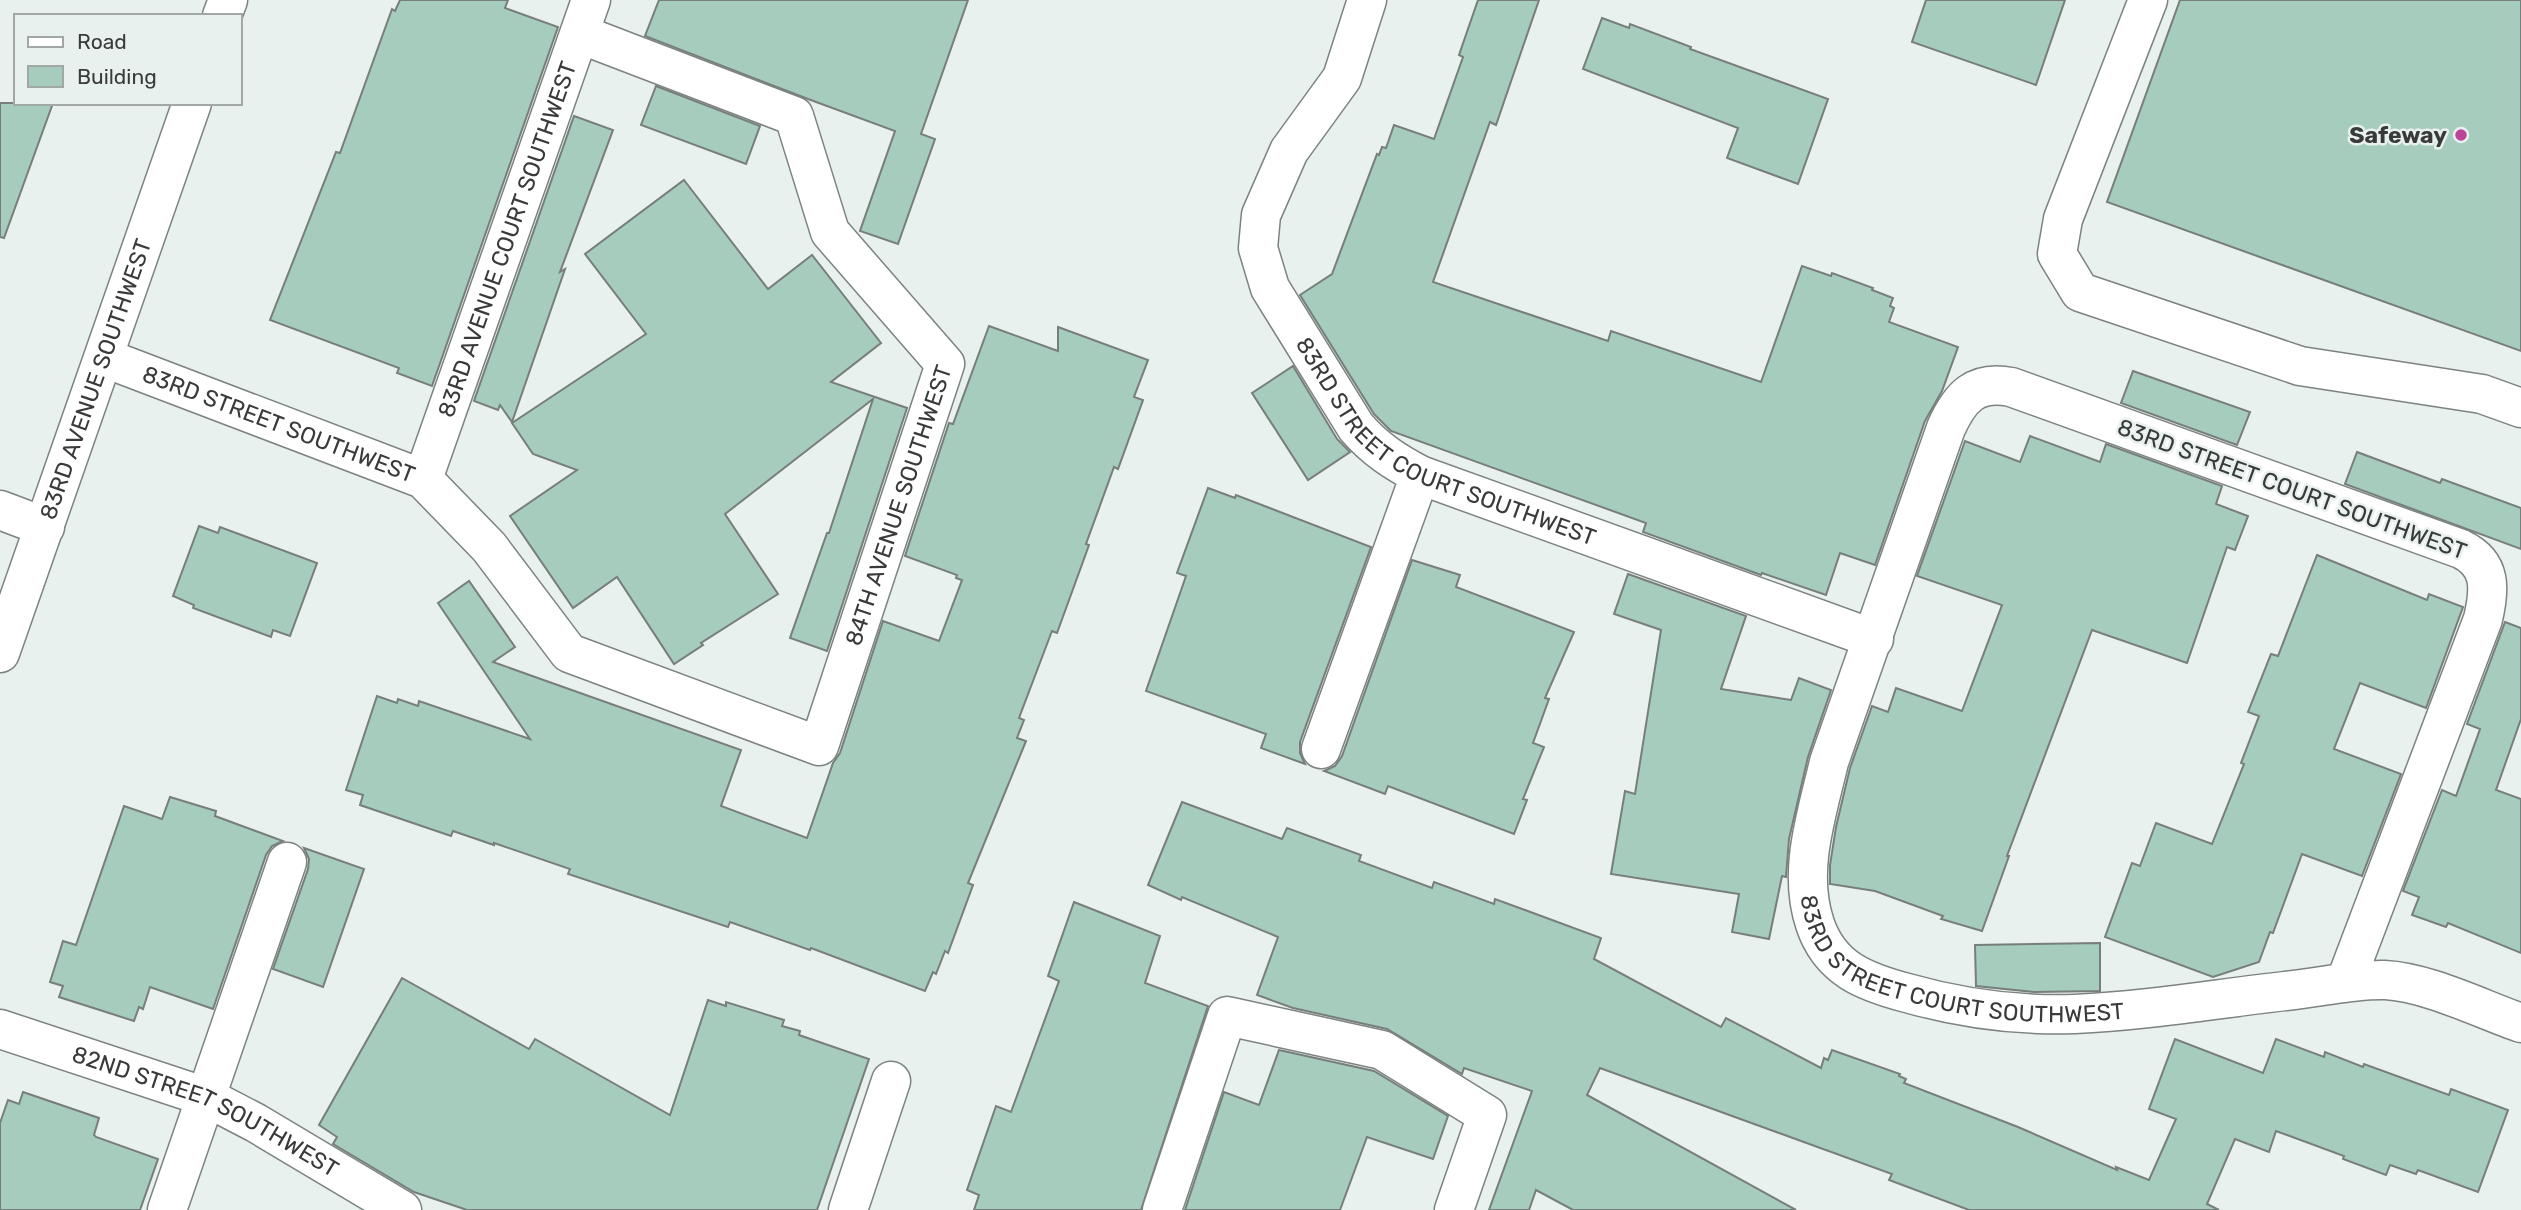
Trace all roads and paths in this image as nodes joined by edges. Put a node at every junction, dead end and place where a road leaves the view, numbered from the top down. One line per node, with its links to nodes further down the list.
1 (1367, 0): 7 (street, 83RD STREET COURT SOUTHWEST)
2 (2148, 0): 6 (street)
3 (585, 17): 8 (street, 83RD AVENUE COURT SOUTHWEST); 13 (street, 84TH AVENUE SOUTHWEST)
4 (191, 105): 5 (street, 83RD AVENUE SOUTHWEST)
5 (105, 358): 8 (street, 83RD STREET SOUTHWEST); 10 (street, 83RD AVENUE SOUTHWEST)
6 (2521, 408)
7 (1420, 475): 11 (street, 83RD STREET COURT SOUTHWEST); 14 (street)
8 (423, 479): 13 (street, 83RD STREET SOUTHWEST)
9 (0, 510): 10 (street)
10 (45, 527): 12 (street, 83RD AVENUE SOUTHWEST)
11 (1874, 639): 16 (street, 83RD STREET COURT SOUTHWEST); 16 (street, 83RD STREET COURT SOUTHWEST)
12 (0, 653)
13 (819, 746)
14 (1321, 749)
15 (287, 862): 20 (street)
16 (2345, 983): 17 (street, 83RD STREET COURT SOUTHWEST)
17 (2521, 1023)
18 (0, 1029): 20 (street, 82ND STREET SOUTHWEST)
19 (891, 1081): 23 (street)
20 (206, 1097): 21 (street); 22 (street, 82ND STREET SOUTHWEST)
21 (167, 1210)
22 (402, 1210)
23 (848, 1210)
24 (1162, 1210): 25 (street)
25 (1454, 1210)

